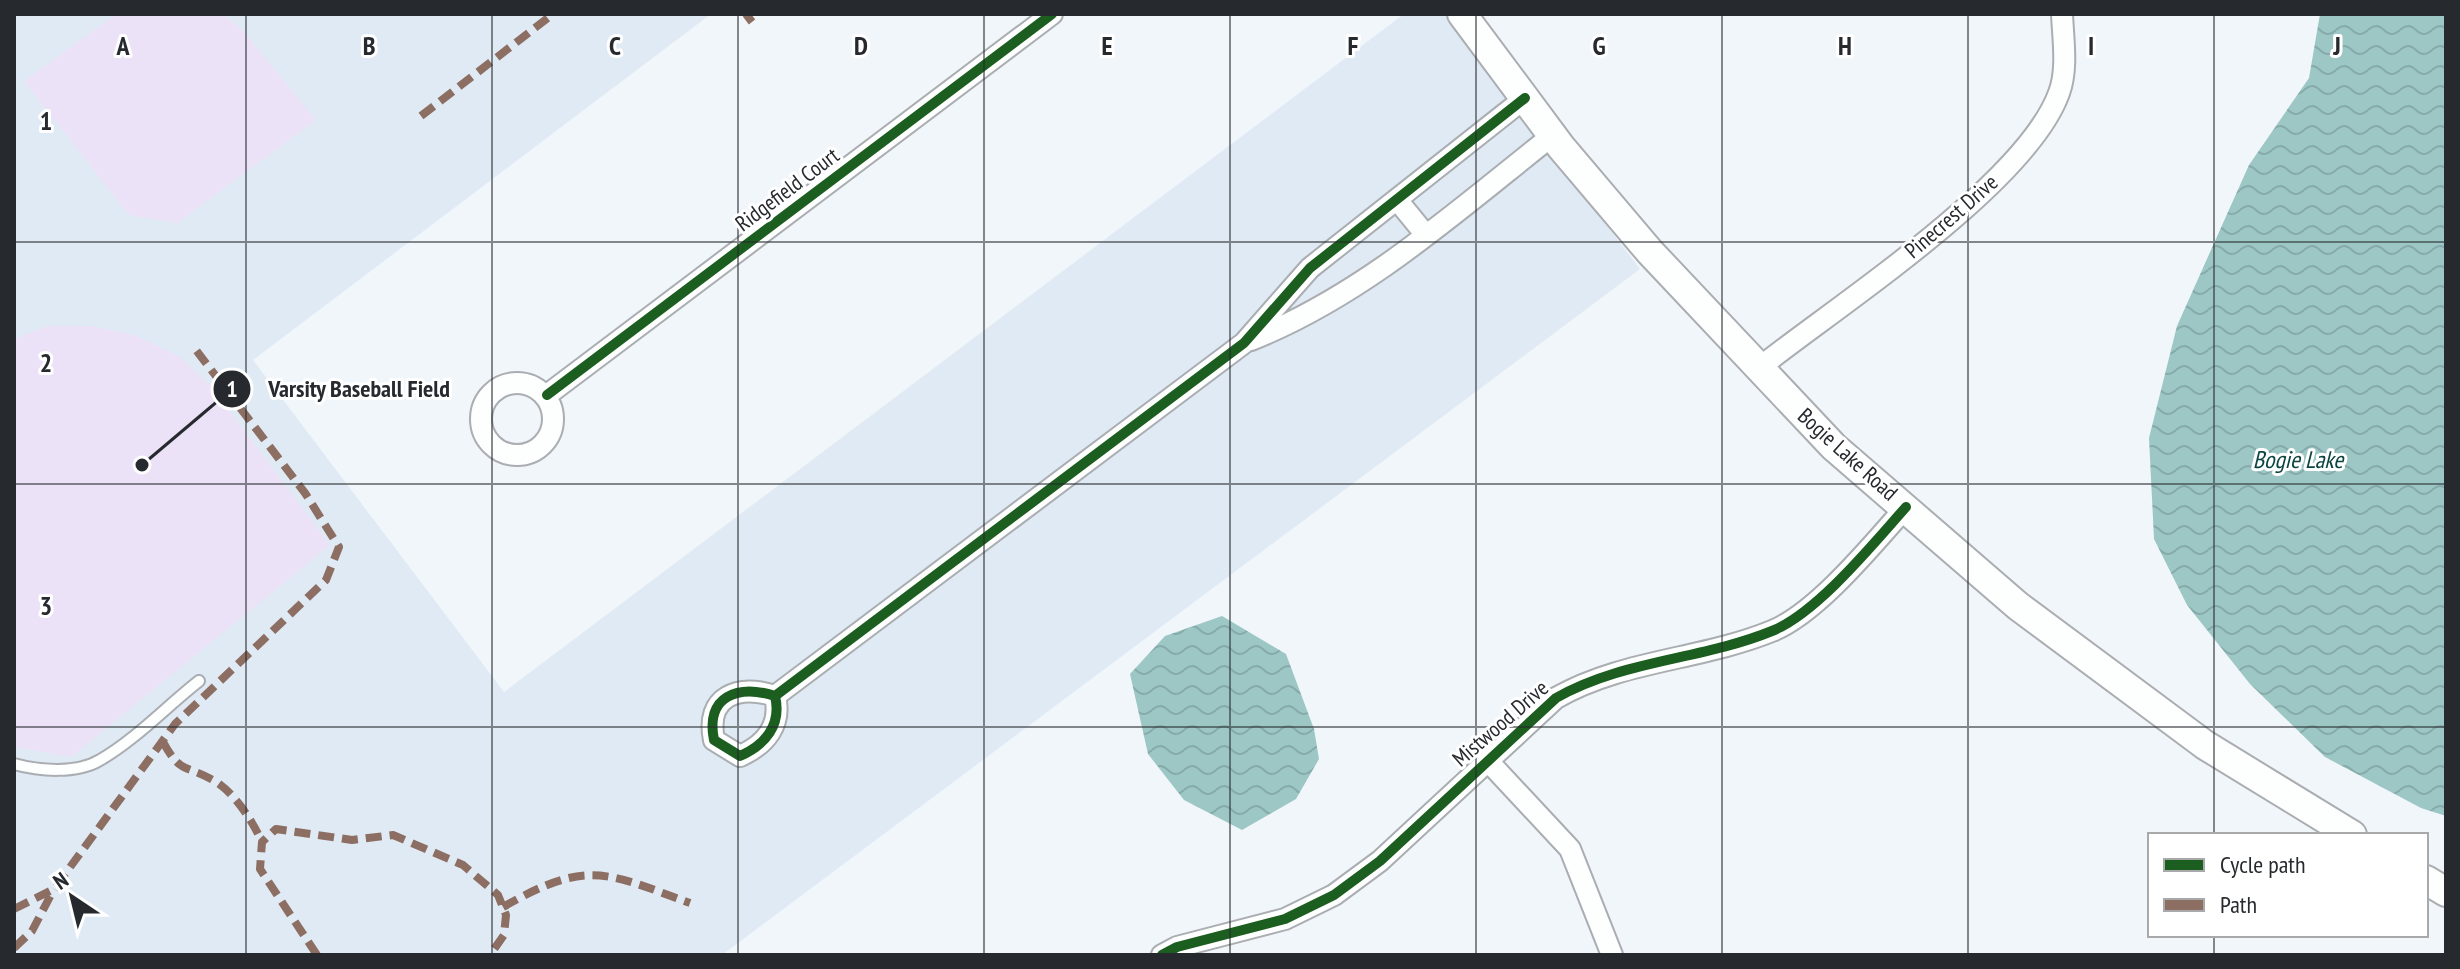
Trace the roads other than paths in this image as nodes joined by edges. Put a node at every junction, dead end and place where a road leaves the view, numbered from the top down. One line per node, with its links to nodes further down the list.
1 (1052, 14): 10 (street, Ridgefield Court)
2 (1462, 14): 4 (main road, Bogie Lake Road)
3 (2062, 14): 9 (street, Pinecrest Drive)
4 (1525, 98): 5 (main road, Bogie Lake Road); 6 (street)
5 (1553, 135): 7 (street); 9 (main road, Bogie Lake Road)
6 (1398, 201): 7 (street); 8 (street)
7 (1425, 234): 8 (street)
8 (1244, 343): 13 (street)
9 (1759, 368): 11 (main road, Bogie Lake Road)
10 (547, 395)
11 (1906, 507): 14 (street, Mistwood Drive); 16 (main road, Bogie Lake Road)
12 (199, 681): 15 (lane)
13 (775, 696)
14 (1487, 760): 19 (street, Mistwood Drive); 20 (street)
15 (14, 764)
16 (2349, 833)
17 (2428, 881): 18 (main road)
18 (2446, 892)
19 (1162, 955)
20 (1612, 955)

